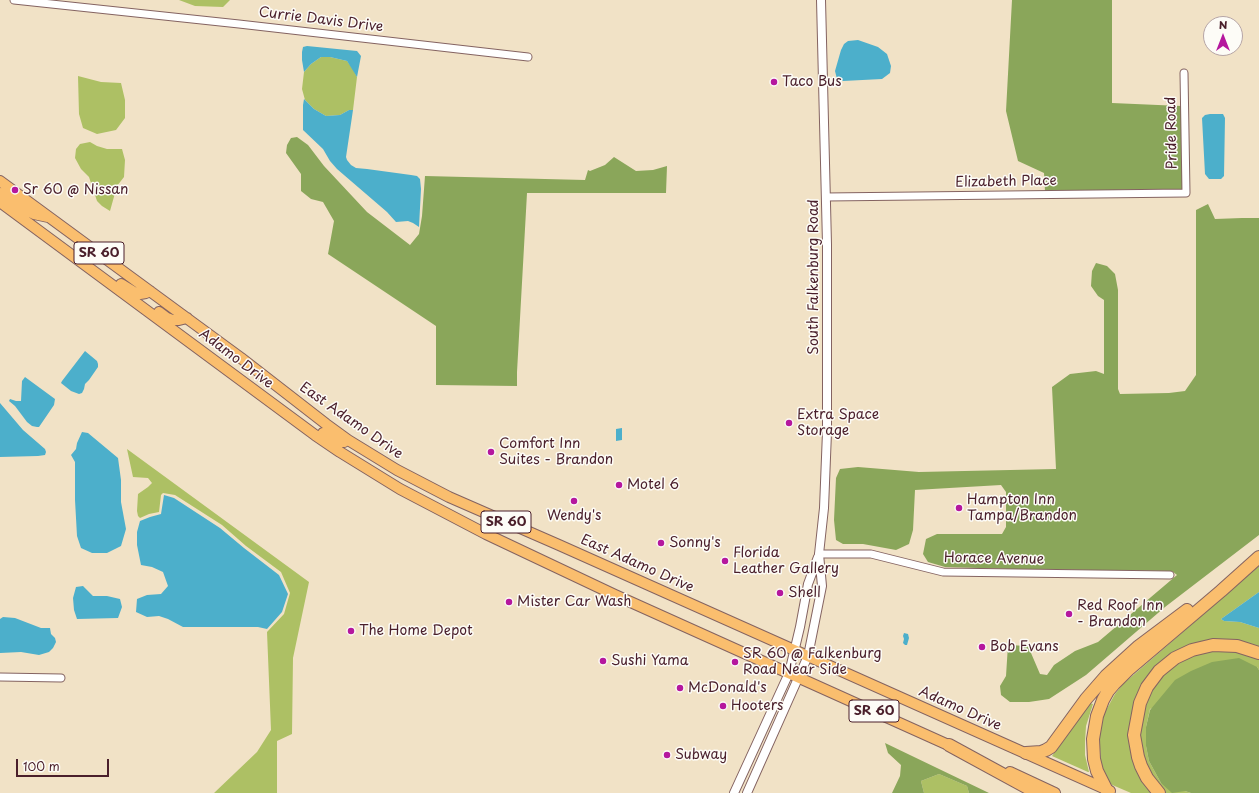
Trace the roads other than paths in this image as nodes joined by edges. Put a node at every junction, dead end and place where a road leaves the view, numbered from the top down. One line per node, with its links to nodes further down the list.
1 (14, 0): 3 (street, Currie Davis Drive)
2 (821, 0): 8 (street, South Falkenburg Road)
3 (528, 58)
4 (1184, 74): 7 (street, Pride Road)
5 (0, 181): 10 (main road, SR 60)
6 (0, 193): 10 (main road)
7 (1186, 193): 8 (street, Elizabeth Place)
8 (826, 197): 19 (street, South Falkenburg Road)
9 (0, 202): 11 (main road, Adamo Drive / SR 60)
10 (52, 218): 12 (main road, SR 60)
11 (101, 276): 12 (main road); 13 (main road, Adamo Drive / SR 60)
12 (150, 291): 14 (main road, East Adamo Drive / SR 60)
13 (145, 309): 14 (main road); 15 (main road, Adamo Drive / SR 60)
14 (186, 318): 16 (main road, East Adamo Drive / SR 60)
15 (250, 387): 16 (main road); 17 (main road, Adamo Drive / SR 60)
16 (348, 440): 18 (main road, East Adamo Drive / SR 60)
17 (340, 452): 18 (main road); 25 (main road, Adamo Drive / SR 60)
18 (433, 489): 22 (main road, East Adamo Drive / SR 60)
19 (820, 554): 21 (street, Horace Avenue); 22 (street, South Falkenburg Road); 24 (street, South Falkenburg Road)
20 (1255, 560): 30 (highway); 31 (highway)
21 (1170, 575)
22 (795, 650): 24 (main road, Adamo Drive / SR 60); 25 (street, South Falkenburg Road)
23 (1259, 653): 36 (highway)
24 (808, 656): 28 (street, South Falkenburg Road); 30 (main road, Adamo Drive / SR 60)
25 (789, 672): 28 (main road, SR 60); 32 (street, South Falkenburg Road)
26 (0, 678): 27 (street)
27 (61, 678)
28 (799, 678): 29 (main road, SR 60); 33 (street, South Falkenburg Road)
29 (949, 745): 34 (highway); 35 (main road, SR 60)
30 (1026, 753): 31 (main road, Adamo Drive / SR 60)
31 (1109, 792)
32 (734, 793)
33 (748, 793)
34 (1037, 793)
35 (1055, 793)
36 (1159, 793)

